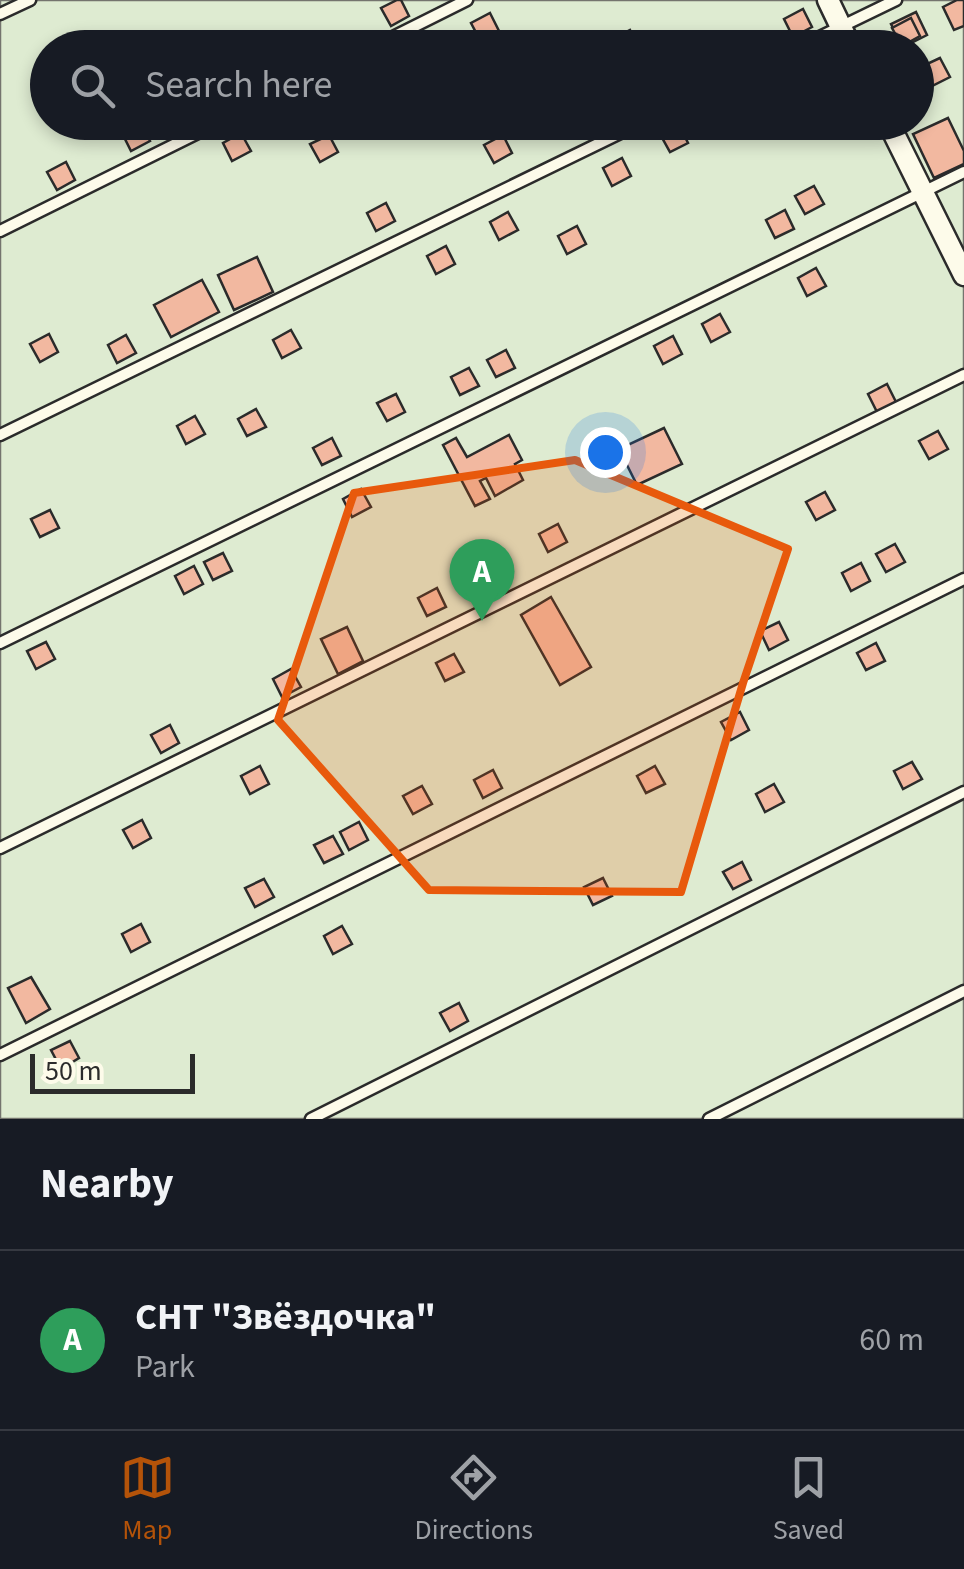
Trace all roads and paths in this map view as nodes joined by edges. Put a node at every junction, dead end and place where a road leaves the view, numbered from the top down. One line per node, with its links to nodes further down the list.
1 (30, 0): 5 (lane)
2 (467, 0): 7 (lane)
3 (828, 0): 6 (street)
4 (896, 0): 6 (lane)
5 (0, 14)
6 (841, 26): 8 (lane); 9 (street)
7 (407, 30)
8 (833, 30)
9 (843, 30)
10 (184, 140): 15 (lane)
11 (606, 140): 18 (lane)
12 (897, 140): 14 (street)
13 (964, 172): 14 (lane)
14 (923, 192): 16 (street); 20 (lane)
15 (0, 231)
16 (964, 275)
17 (964, 375): 22 (lane)
18 (0, 435)
19 (964, 580): 24 (lane)
20 (0, 643)
21 (964, 792): 25 (lane)
22 (0, 848)
23 (964, 992): 26 (lane)
24 (0, 1054)
25 (311, 1119)
26 (709, 1119)

